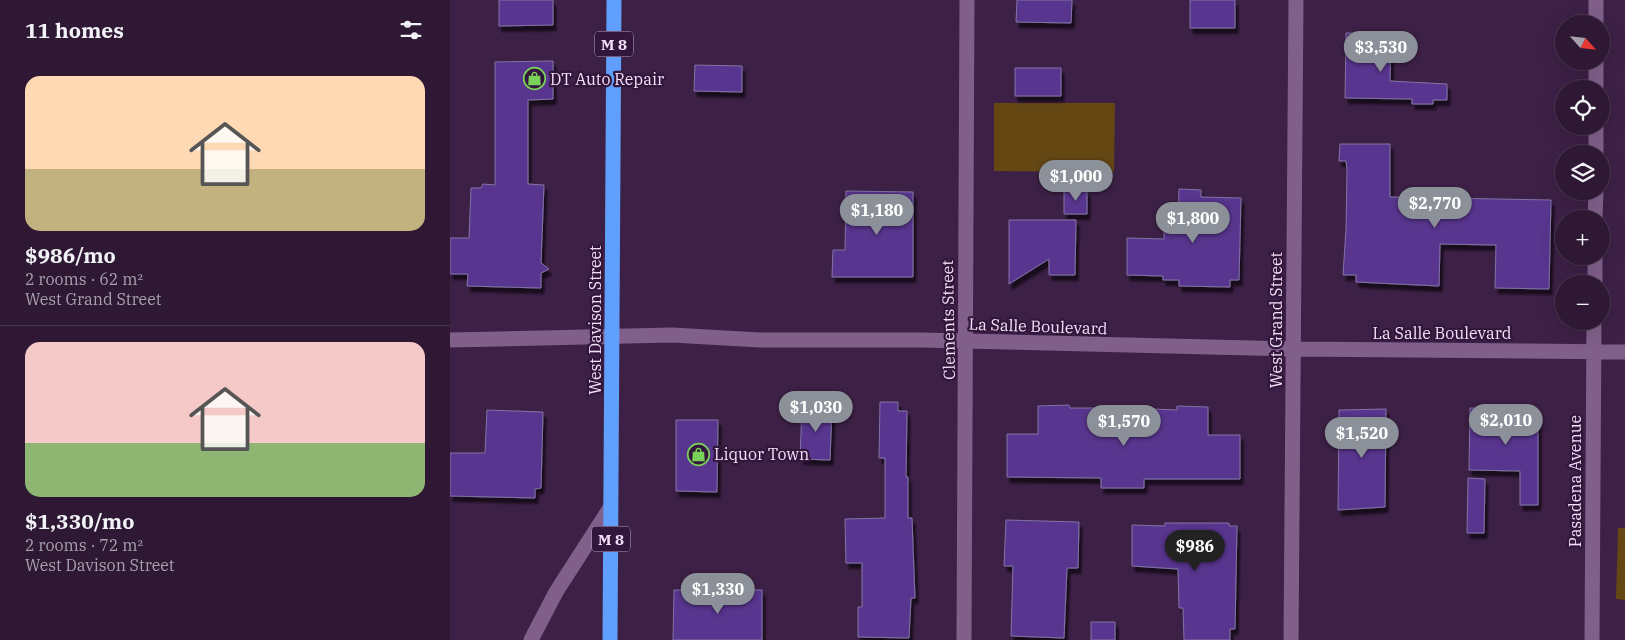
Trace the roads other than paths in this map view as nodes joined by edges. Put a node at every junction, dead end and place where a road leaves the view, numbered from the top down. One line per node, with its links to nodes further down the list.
1 (614, 0): 7 (highway, West Davison Street / M 8)
2 (967, 0): 9 (street, Clements Street)
3 (1296, 0): 10 (street, West Grand Street)
4 (1596, 0): 5 (street)
5 (1596, 15)
6 (1594, 330): 11 (street, Pasadena Avenue)
7 (612, 337): 8 (street, La Salle Boulevard); 9 (street, La Salle Boulevard); 13 (highway, West Davison Street / M 8)
8 (450, 340)
9 (964, 341): 10 (street, La Salle Boulevard); 16 (street, Clements Street)
10 (1293, 349): 11 (street, La Salle Boulevard); 17 (street, West Grand Street)
11 (1593, 352): 12 (street, La Salle Boulevard); 18 (street, Pasadena Avenue)
12 (1625, 352)
13 (610, 508): 14 (street); 15 (highway, West Davison Street / M 8)
14 (531, 640)
15 (610, 640)
16 (964, 640)
17 (1291, 640)
18 (1592, 640)

